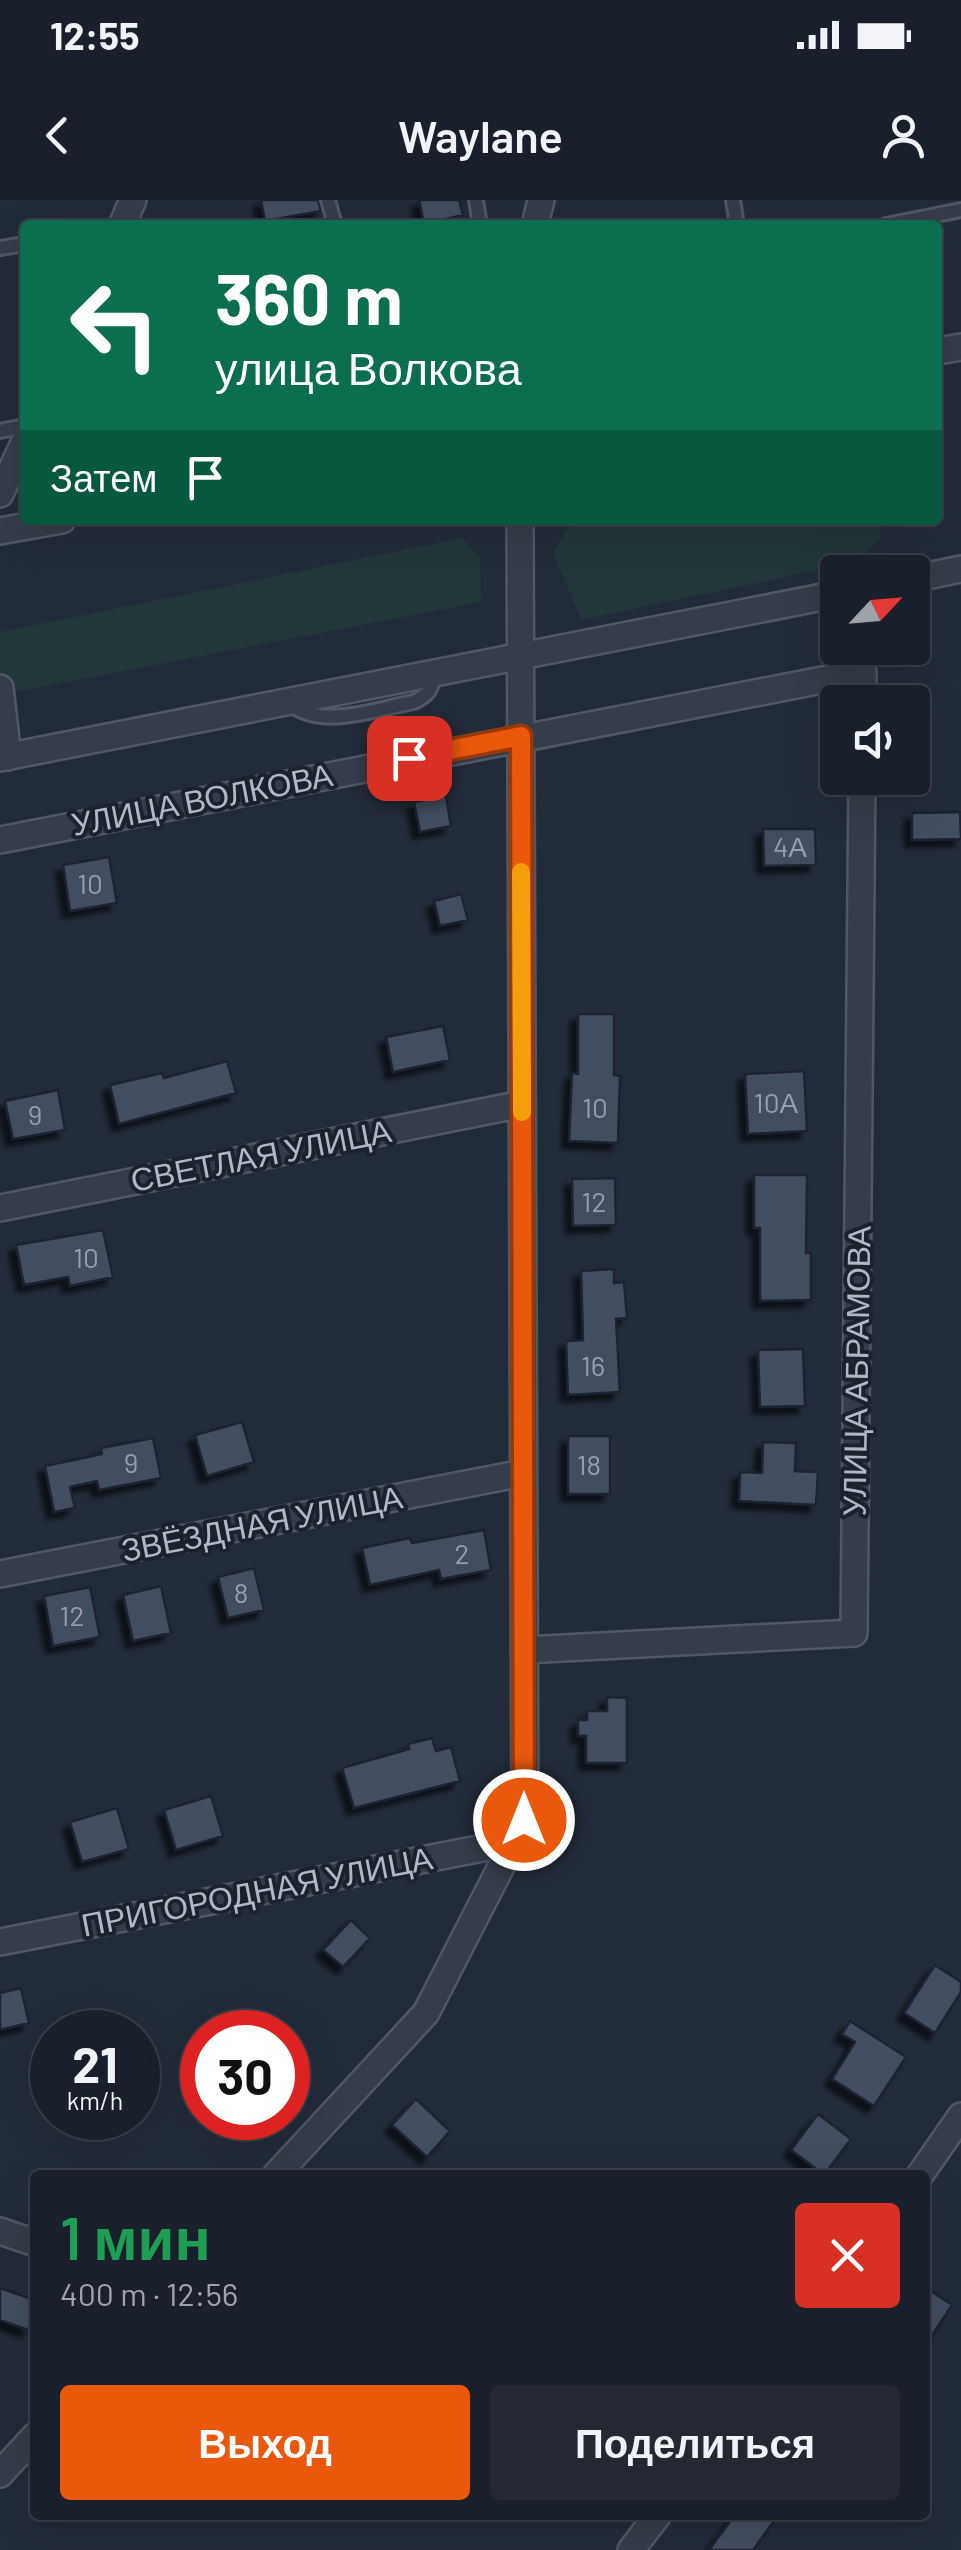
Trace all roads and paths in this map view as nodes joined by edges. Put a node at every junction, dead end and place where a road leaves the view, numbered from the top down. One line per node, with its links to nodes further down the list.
1 (936, 200): 3 (lane)
2 (961, 210): 3 (lane)
3 (940, 215): 4 (lane)
4 (913, 220)
5 (20, 452): 6 (street)
6 (0, 494)
7 (36, 525): 9 (street)
8 (520, 525): 13 (street)
9 (0, 532)
10 (961, 569): 11 (street)
11 (930, 575)
12 (820, 598): 13 (street)
13 (520, 657): 16 (street); 17 (street)
14 (863, 685): 16 (street)
15 (0, 688): 17 (street)
16 (521, 736): 19 (street, УЛИЦА ВОЛКОВА); 20 (street)
17 (4, 757)
18 (862, 795): 24 (street, УЛИЦА АБРАМОВА)
19 (0, 840)
20 (522, 1104): 21 (street, СВЕТЛАЯ УЛИЦА); 22 (street)
21 (0, 1208)
22 (524, 1473): 23 (street, ЗВЁЗДНАЯ УЛИЦА); 24 (street)
23 (0, 1574)
24 (524, 1650): 25 (street)
25 (514, 1842): 26 (street, ПРИГОРОДНАЯ УЛИЦА); 28 (street)
26 (0, 1942)
27 (961, 2116): 29 (street)
28 (281, 2170)
29 (923, 2170)
30 (0, 2231): 31 (street)
31 (30, 2241)
32 (30, 2441): 33 (street)
33 (0, 2474)
34 (654, 2520): 35 (street)
35 (631, 2550)

